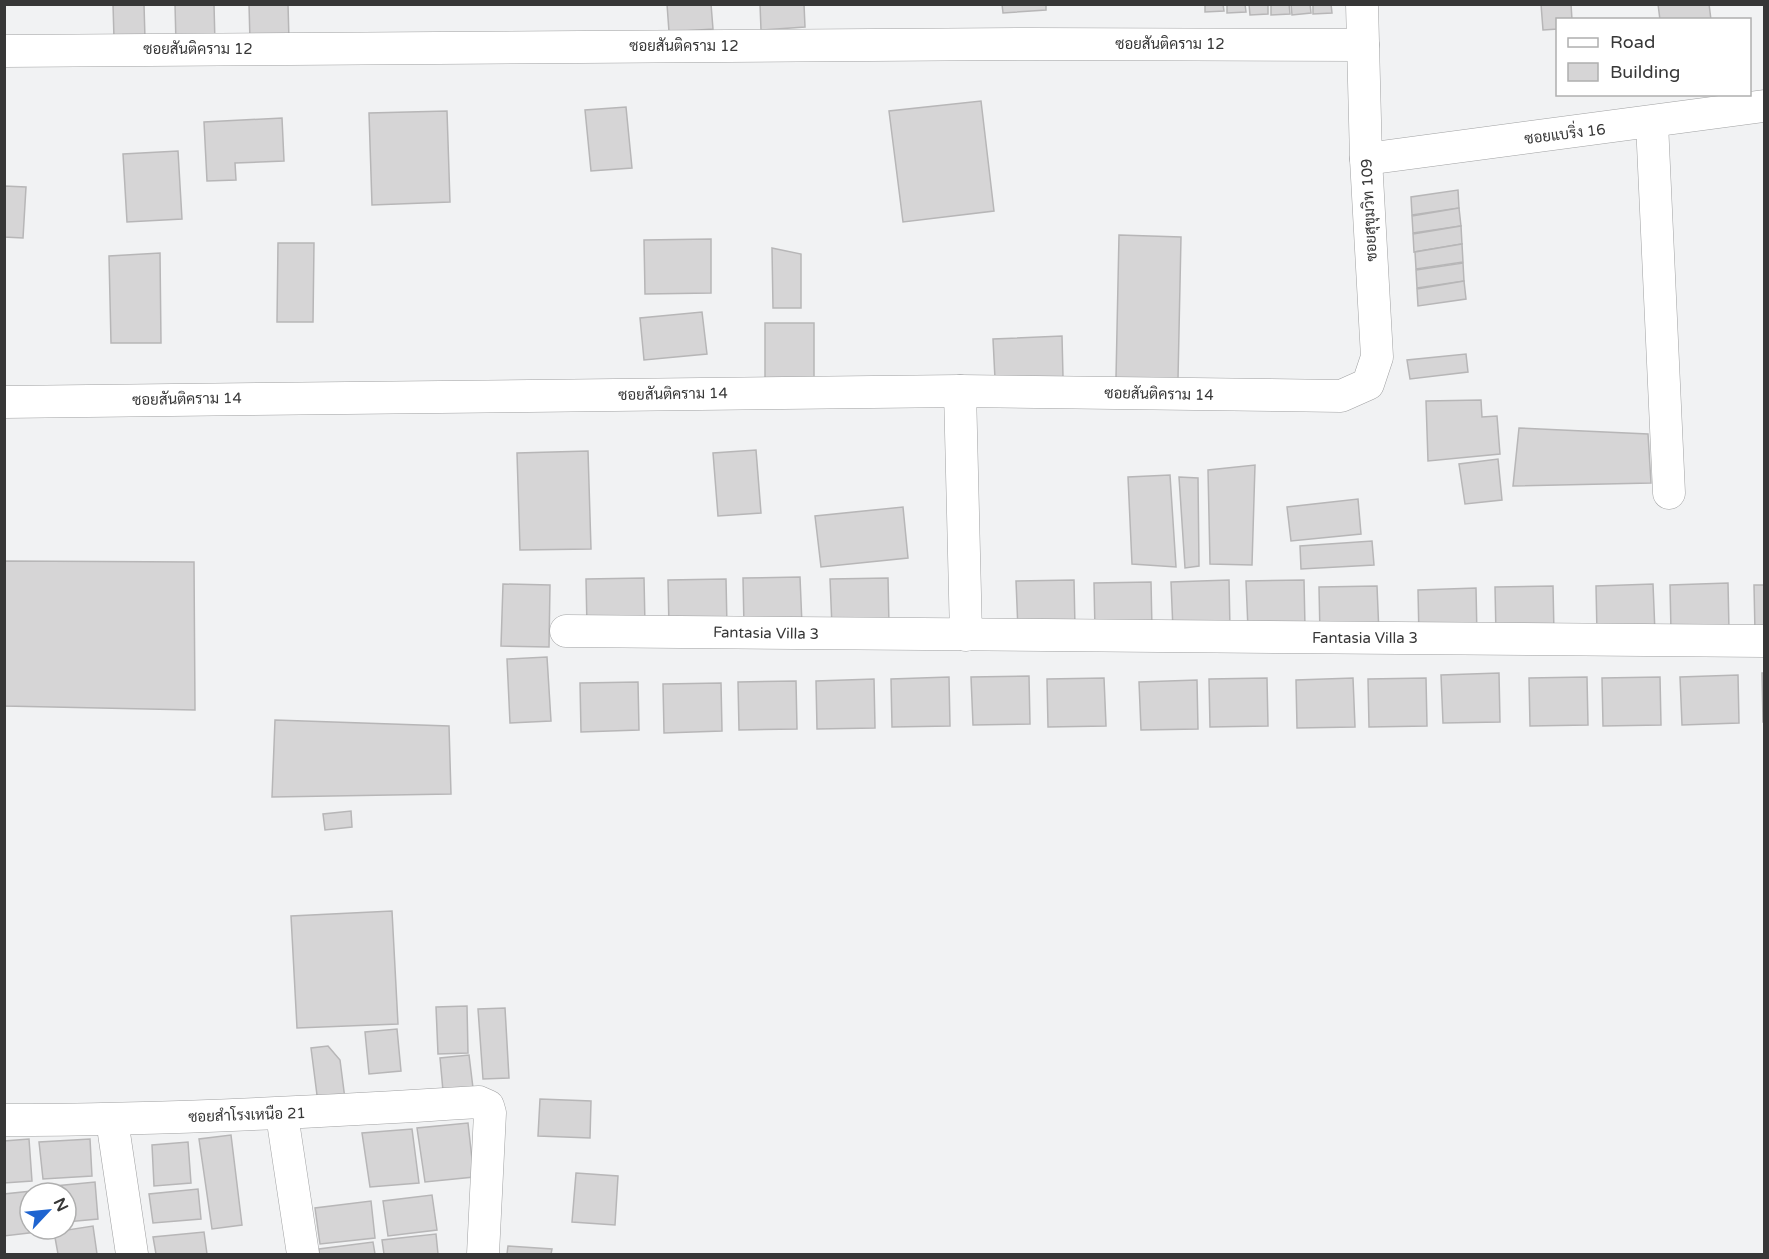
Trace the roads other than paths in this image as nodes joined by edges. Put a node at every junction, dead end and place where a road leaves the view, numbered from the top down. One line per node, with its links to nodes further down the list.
1 (1362, 4): 2 (street, ซอยสุขุมวิท 109)
2 (1364, 45): 3 (street, ซอยสันติคราม 12); 6 (street, ซอยสุขุมวิท 109)
3 (4, 51)
4 (1764, 106): 5 (street, ซอยแบริ่ง 16)
5 (1652, 123): 6 (street, ซอยแบริ่ง 16); 10 (street)
6 (1366, 159): 8 (street, ซอยสุขุมวิท 109)
7 (960, 391): 8 (street, ซอยสันติคราม 14); 9 (street, ซอยสันติคราม 14); 12 (street)
8 (1341, 396)
9 (4, 402)
10 (1669, 493)
11 (566, 631): 12 (street, Fantasia Villa 3)
12 (966, 635): 13 (street, Fantasia Villa 3)
13 (1764, 641)
14 (282, 1115): 16 (street, ซอยสำโรงเหนือ 21); 18 (street); 19 (street, ซอยสำโรงเหนือ 21)
15 (4, 1120): 16 (street, ซอยสำโรงเหนือ 21)
16 (112, 1120): 17 (street)
17 (132, 1254)
18 (303, 1254)
19 (483, 1254)

